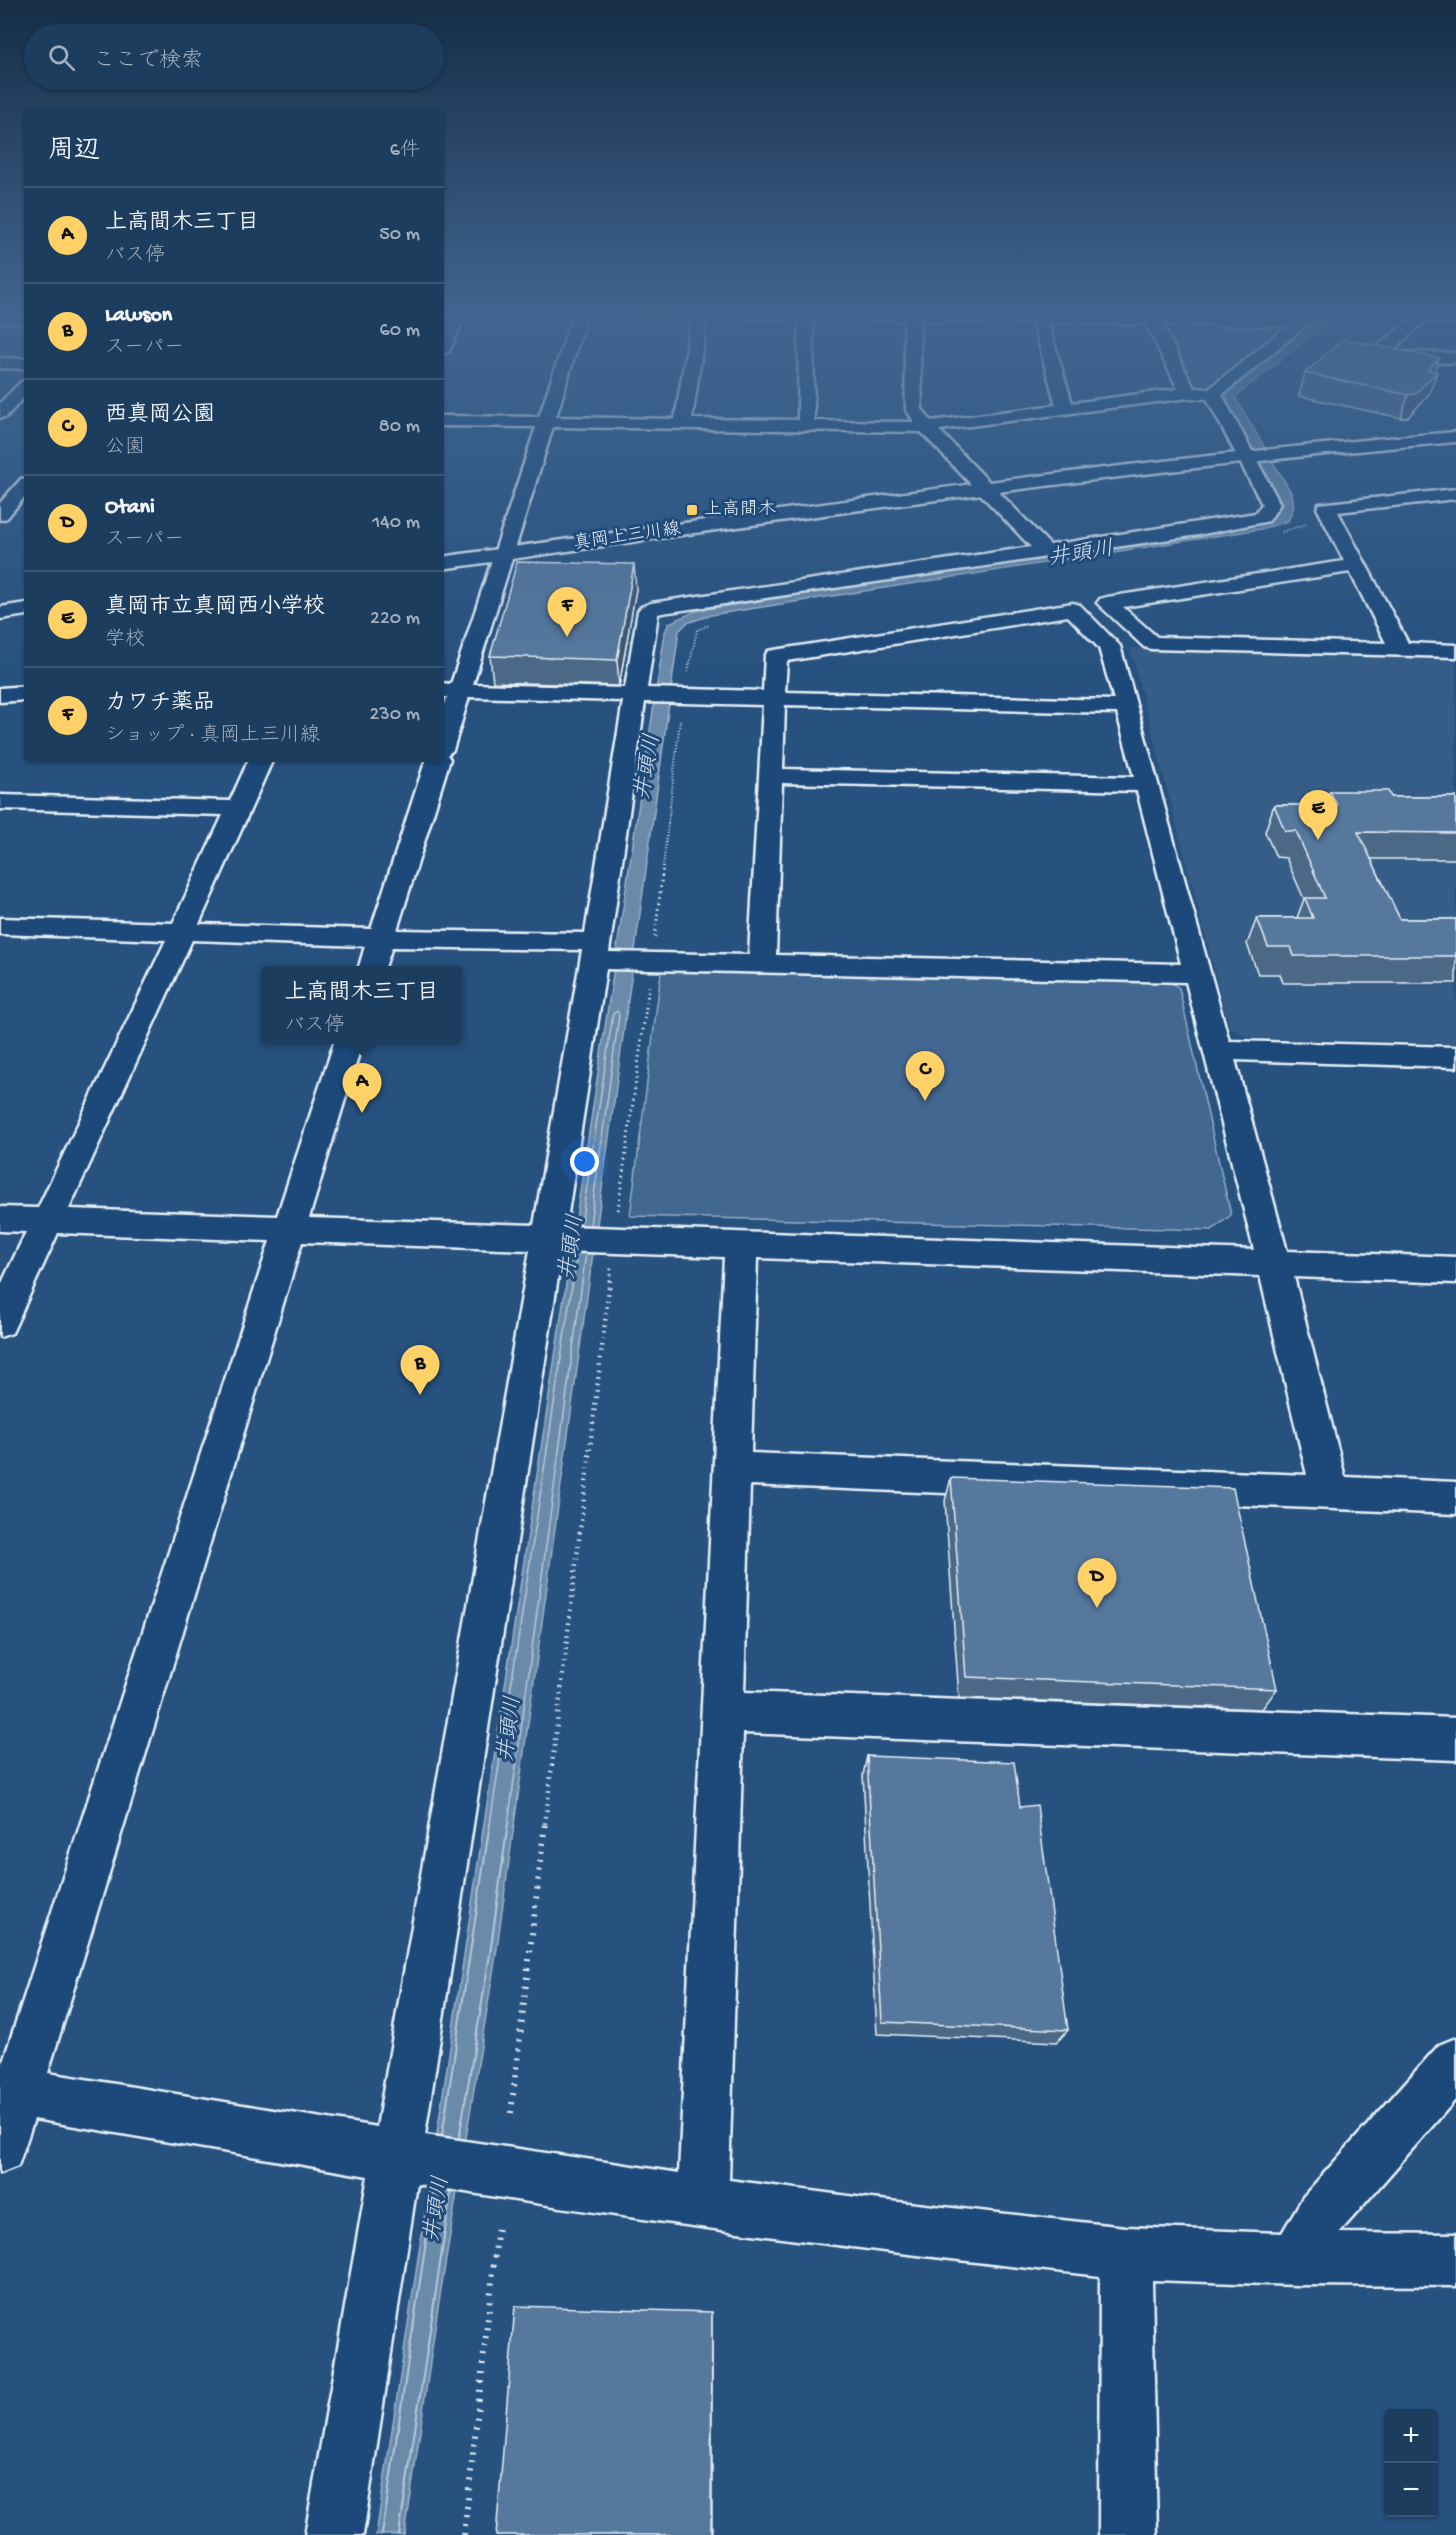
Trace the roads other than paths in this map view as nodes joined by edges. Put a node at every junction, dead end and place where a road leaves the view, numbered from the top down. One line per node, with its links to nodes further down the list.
1 (545, 427): 11 (street)
2 (926, 427): 7 (street)
3 (1230, 427): 6 (street)
4 (1453, 427): 6 (street, 真岡上三川線)
5 (1456, 437): 6 (street, 真岡上三川線)
6 (1242, 450): 7 (street, 真岡上三川線); 13 (street)
7 (979, 484): 11 (street, 真岡上三川線); 13 (street)
8 (24, 486): 10 (street)
9 (1452, 500): 15 (street)
10 (0, 514)
11 (505, 548): 12 (street, 真岡上三川線); 14 (street, 真岡上三川線); 22 (street)
12 (444, 551)
13 (1045, 551): 25 (street)
14 (444, 562)
15 (1356, 565): 20 (street); 20 (street)
16 (24, 609): 17 (street)
17 (0, 613)
18 (24, 620): 19 (street)
19 (0, 624)
20 (1400, 649): 21 (street)
21 (1456, 651)
22 (451, 690): 25 (street); 28 (street)
23 (24, 693): 24 (street)
24 (0, 695)
25 (636, 695): 26 (street); 38 (street)
26 (774, 698): 27 (street); 27 (street); 31 (street)
27 (1127, 707): 32 (street)
28 (444, 732)
29 (260, 762): 34 (street)
30 (437, 762): 37 (street)
31 (772, 776): 32 (street); 39 (street)
32 (1146, 784): 41 (street)
33 (0, 802): 34 (street)
34 (238, 808): 36 (street)
35 (0, 926): 36 (street)
36 (183, 931): 37 (street); 46 (street)
37 (381, 938): 38 (street); 40 (street)
38 (595, 951): 39 (street); 48 (street)
39 (762, 964): 41 (street)
40 (372, 966)
41 (1196, 973): 43 (street)
42 (348, 1044): 47 (street)
43 (1217, 1050): 44 (street); 50 (street)
44 (1456, 1057)
45 (0, 1219): 46 (street)
46 (47, 1220): 47 (street); 52 (street)
47 (289, 1229): 48 (street); 59 (street)
48 (546, 1238): 49 (street); 61 (street)
49 (741, 1244): 50 (street); 53 (street)
50 (1274, 1264): 51 (street); 54 (street)
51 (1456, 1270)
52 (0, 1323)
53 (732, 1468): 54 (street); 56 (street)
54 (1330, 1493): 55 (street)
55 (1456, 1498)
56 (724, 1712): 57 (street); 62 (street)
57 (1456, 1738)
58 (1456, 2062): 64 (street)
59 (9, 2091): 60 (street); 61 (street)
60 (0, 2148)
61 (395, 2156): 62 (street); 66 (street)
62 (703, 2201): 63 (street)
63 (1126, 2253): 64 (street); 67 (street)
64 (1296, 2259): 65 (street)
65 (1456, 2260)
66 (334, 2535)
67 (1128, 2535)

